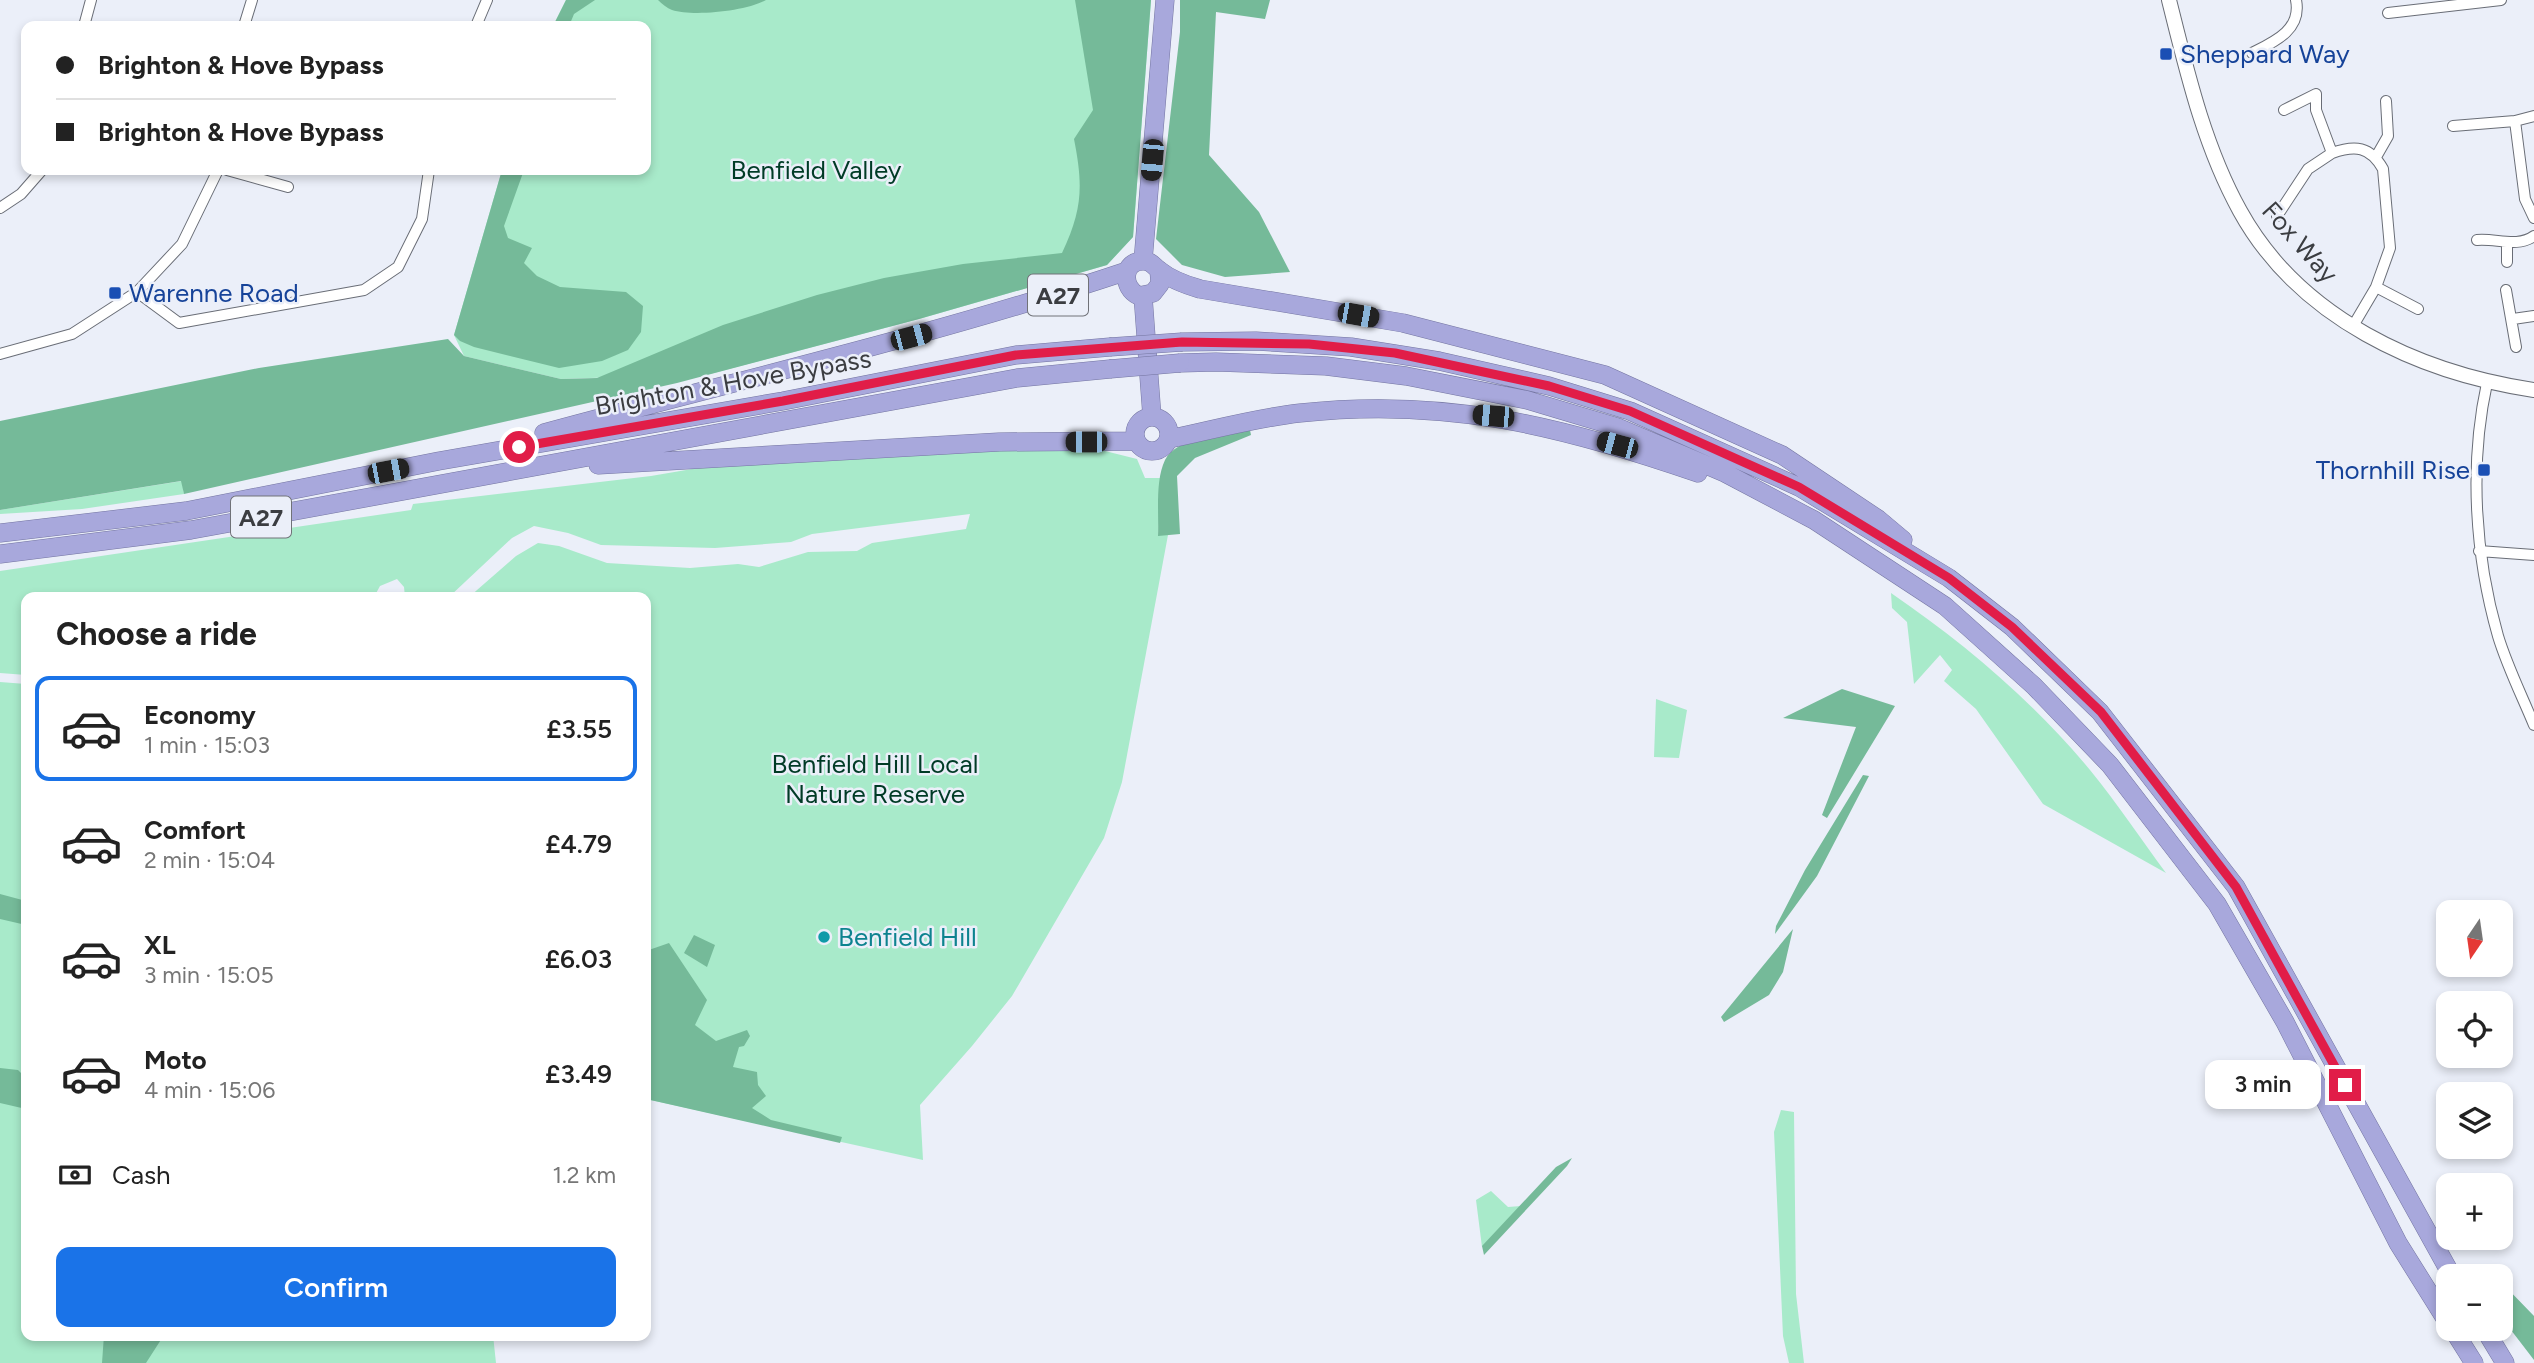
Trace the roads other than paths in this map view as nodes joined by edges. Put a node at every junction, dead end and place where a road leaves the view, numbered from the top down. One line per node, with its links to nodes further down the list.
1 (91, 0): 9 (street)
2 (252, 0): 10 (street)
3 (487, 0): 11 (street)
4 (1165, 0): 33 (highway)
5 (2169, 0): 42 (street, Fox Way)
6 (2296, 0): 12 (street)
7 (2501, 0): 8 (street)
8 (2388, 13)
9 (85, 21)
10 (246, 21)
11 (478, 21)
12 (2252, 53)
13 (2386, 101): 19 (street)
14 (2284, 110): 18 (street)
15 (2534, 116): 16 (street)
16 (2515, 121): 17 (street); 25 (street)
17 (2453, 126)
18 (2332, 153): 19 (street); 27 (street)
19 (2376, 157): 35 (street)
20 (38, 175): 26 (street)
21 (216, 175): 37 (street)
22 (245, 175): 24 (street)
23 (428, 175): 37 (street)
24 (288, 187)
25 (2530, 198): 28 (street)
26 (0, 208)
27 (2277, 216)
28 (2534, 218)
29 (2534, 236): 31 (street)
30 (2477, 240): 31 (street)
31 (2507, 242): 32 (street)
32 (2507, 262)
33 (1151, 265): 34 (highway); 38 (highway); 57 (highway, A27)
34 (1127, 271): 38 (highway); 50 (highway, A27)
35 (2376, 287): 39 (street); 42 (street)
36 (2507, 290): 41 (street)
37 (137, 292): 44 (street)
38 (1143, 296): 47 (highway)
39 (2418, 309)
40 (2534, 316): 41 (street)
41 (2513, 319): 43 (street)
42 (2353, 326): 45 (street, Fox Way)
43 (2516, 347)
44 (0, 354)
45 (2487, 383): 46 (street, Fox Way); 54 (street)
46 (2534, 390)
47 (1152, 417): 48 (highway); 49 (highway)
48 (1169, 439): 49 (highway); 52 (highway, A27)
49 (1136, 441): 51 (highway, A27)
50 (439, 461): 53 (highway, Brighton & Hove Bypass / A27); 57 (highway, Brighton & Hove Bypass / A27, bridge)
51 (520, 470): 52 (highway, Brighton & Hove Bypass / A27, bridge); 55 (highway, Brighton & Hove Bypass / A27)
52 (1814, 520): 60 (highway, Brighton & Hove Bypass / A27)
53 (0, 533)
54 (2479, 551): 56 (street); 58 (street)
55 (0, 554)
56 (2534, 555)
57 (1949, 578): 59 (highway, Brighton & Hove Bypass / A27)
58 (2534, 725)
59 (2445, 1264)
60 (2436, 1304)
61 (2460, 1341): 63 (highway)
62 (2492, 1341): 64 (highway)
63 (2474, 1363)
64 (2505, 1363)

